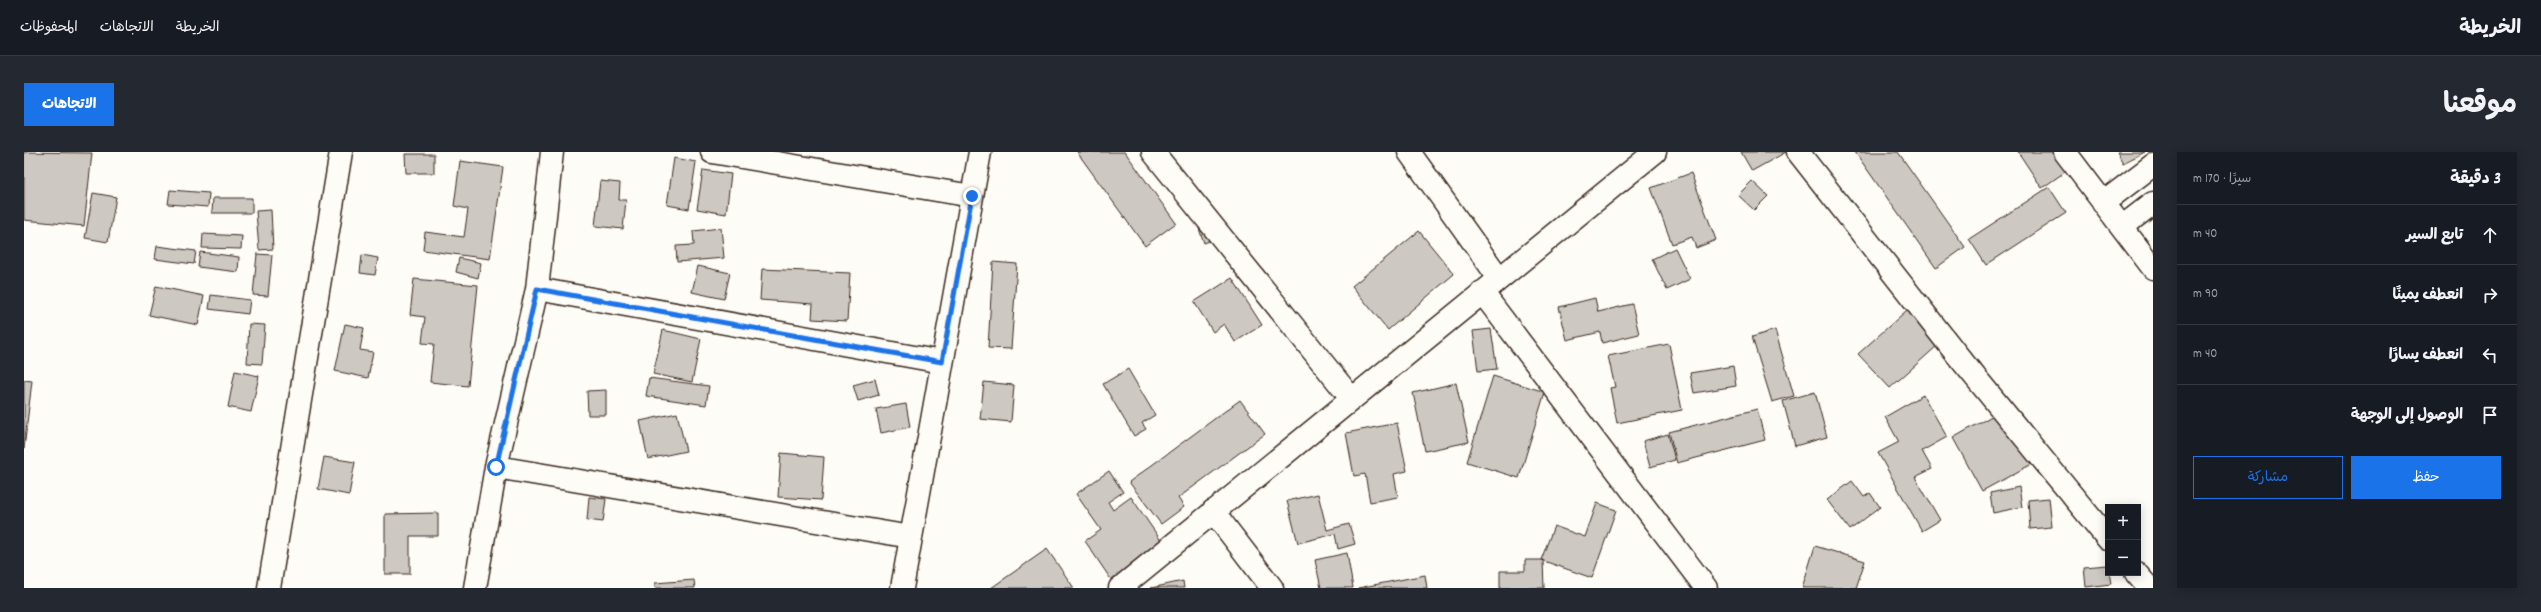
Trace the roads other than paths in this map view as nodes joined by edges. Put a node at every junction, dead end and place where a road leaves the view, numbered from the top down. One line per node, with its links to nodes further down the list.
1 (341, 152): 26 (street)
2 (552, 152): 17 (street)
3 (712, 152): 11 (street)
4 (980, 152): 11 (street)
5 (1152, 152): 20 (street)
6 (1410, 152): 16 (street)
7 (1655, 152): 16 (street)
8 (1798, 152): 23 (street)
9 (2065, 152): 12 (street)
10 (2153, 165): 12 (street)
11 (972, 196): 19 (street)
12 (2103, 203): 14 (street)
13 (2153, 203): 14 (street)
14 (2122, 227): 15 (street)
15 (2153, 268)
16 (1499, 278): 18 (street)
17 (537, 289): 19 (street); 21 (street)
18 (1482, 292): 20 (street); 31 (street)
19 (942, 362): 24 (street)
20 (1351, 398): 22 (street)
21 (496, 467): 24 (street); 27 (street)
22 (1213, 511): 29 (street); 30 (street)
23 (2105, 534)
24 (911, 537): 28 (street)
25 (2139, 576): 32 (street)
26 (270, 588)
27 (475, 588)
28 (902, 588)
29 (1120, 588)
30 (1272, 588)
31 (1706, 588)
32 (2149, 588)

